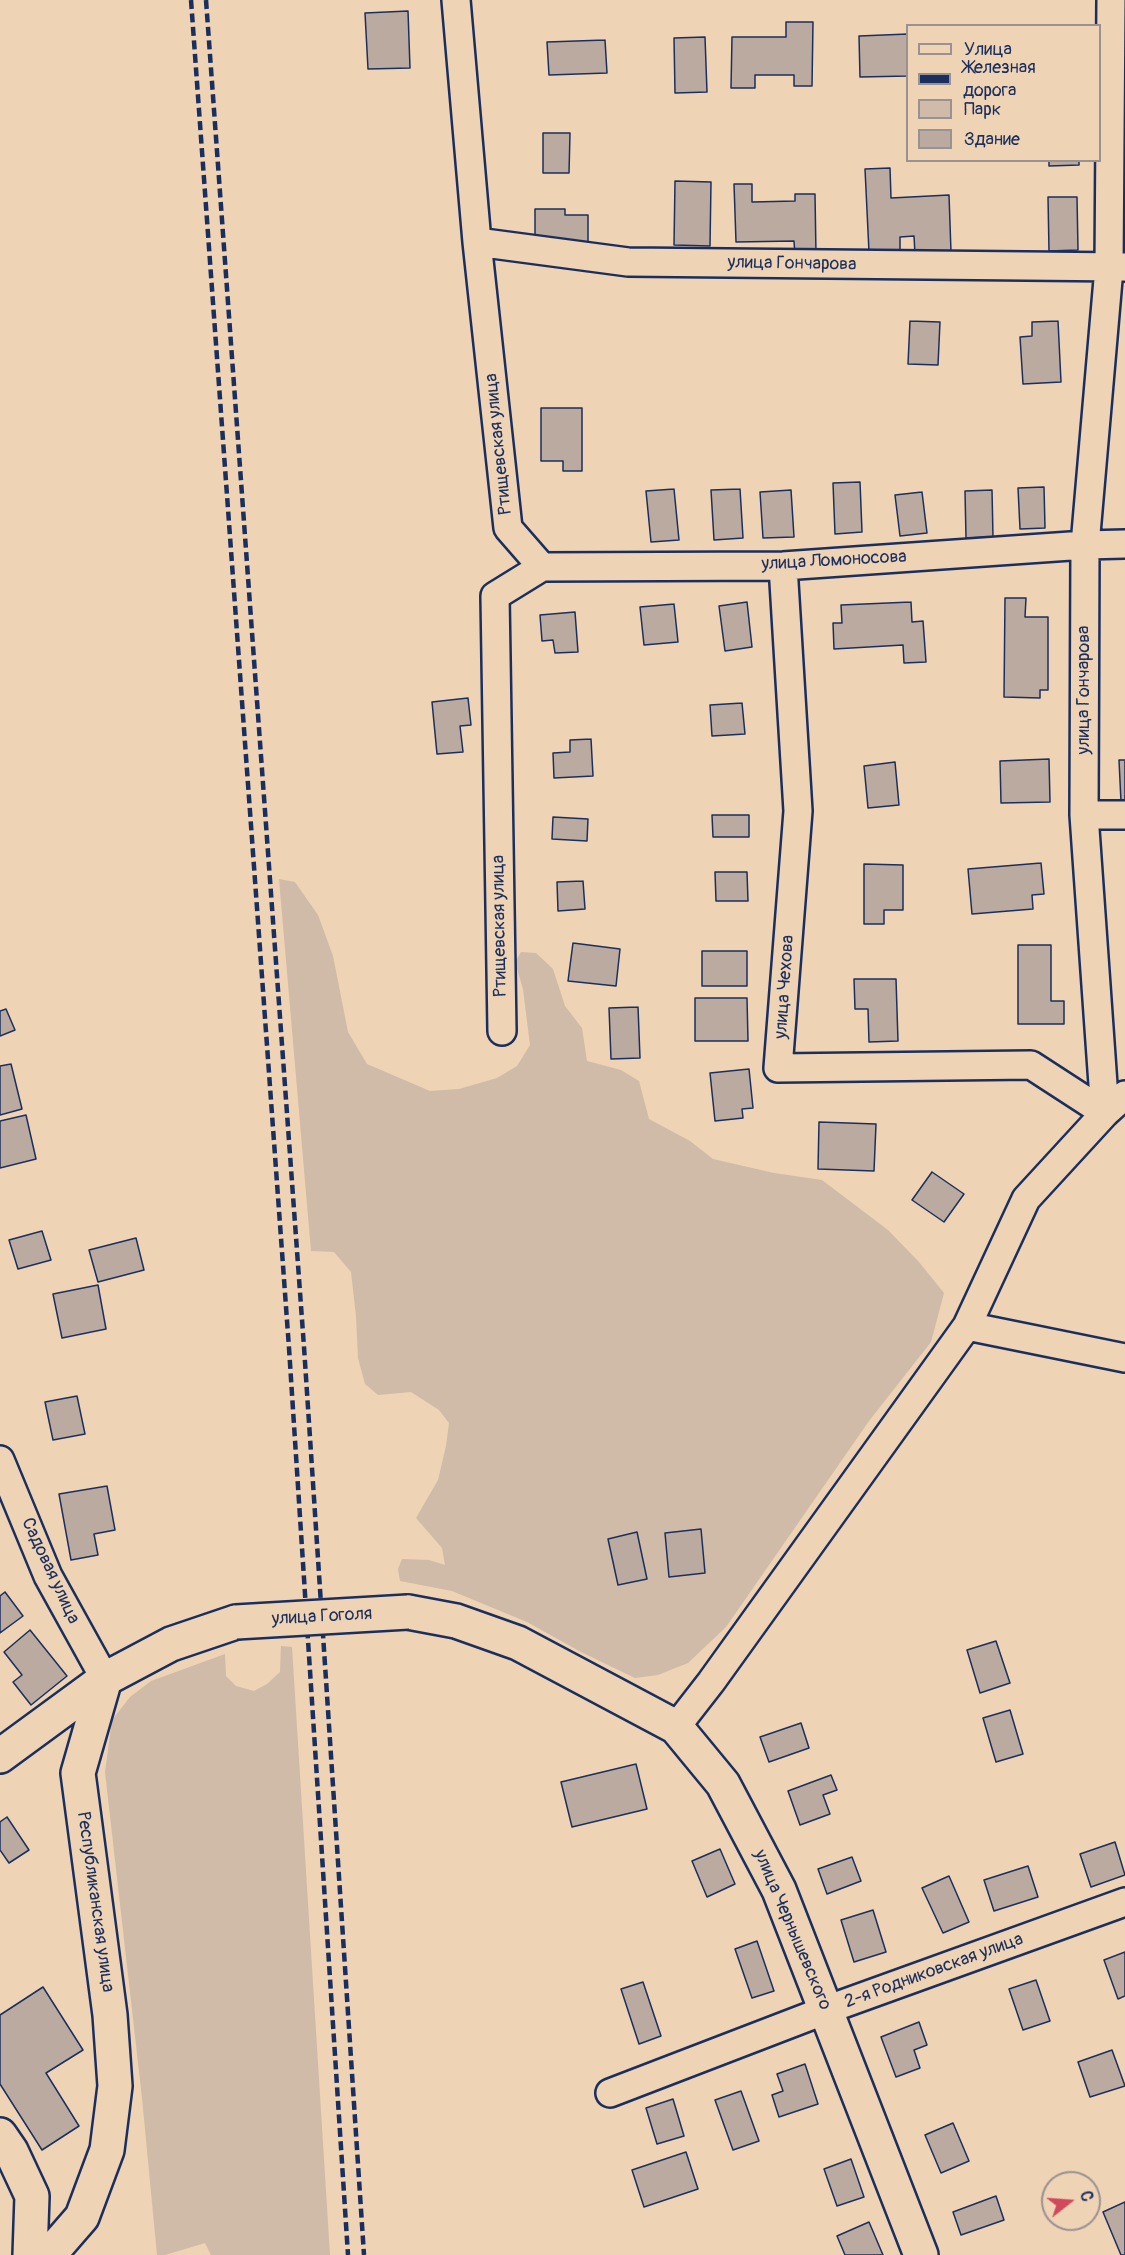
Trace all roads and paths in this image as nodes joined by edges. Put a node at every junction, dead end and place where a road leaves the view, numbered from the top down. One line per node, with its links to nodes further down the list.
1 (456, 0): 3 (street, Ртищевская улица)
2 (1112, 0): 4 (street, улица Гончарова)
3 (477, 242): 4 (street, улица Гончарова); 8 (street, Ртищевская улица)
4 (1117, 268): 6 (street, улица Гончарова)
5 (1125, 544): 6 (street, улица Ломоносова)
6 (1085, 545): 7 (street, улица Ломоносова); 9 (street, улица Гончарова)
7 (783, 566): 8 (street, улица Ломоносова); 13 (street, улица Чехова)
8 (542, 567): 11 (street, Ртищевская улица)
9 (1083, 814): 10 (street); 13 (street, улица Гончарова)
10 (1125, 816)
11 (502, 1031)
12 (1125, 1095): 13 (street)
13 (1105, 1113): 14 (street)
14 (967, 1326): 15 (street); 19 (street)
15 (1125, 1358)
16 (0, 1460): 18 (street, Садовая улица)
17 (408, 1612): 18 (street, улица Гоголя, bridge); 19 (street, улица Чернышевского)
18 (105, 1679): 20 (street); 26 (street, Республиканская улица)
19 (676, 1727): 22 (street, улица Чернышевского)
20 (0, 1756)
21 (1125, 1902): 22 (street, 2-я Родниковская улица)
22 (826, 2010): 23 (street, 2-я Родниковская улица); 27 (street, улица Чернышевского)
23 (610, 2093)
24 (0, 2135): 25 (street)
25 (30, 2255)
26 (49, 2255)
27 (921, 2255)

